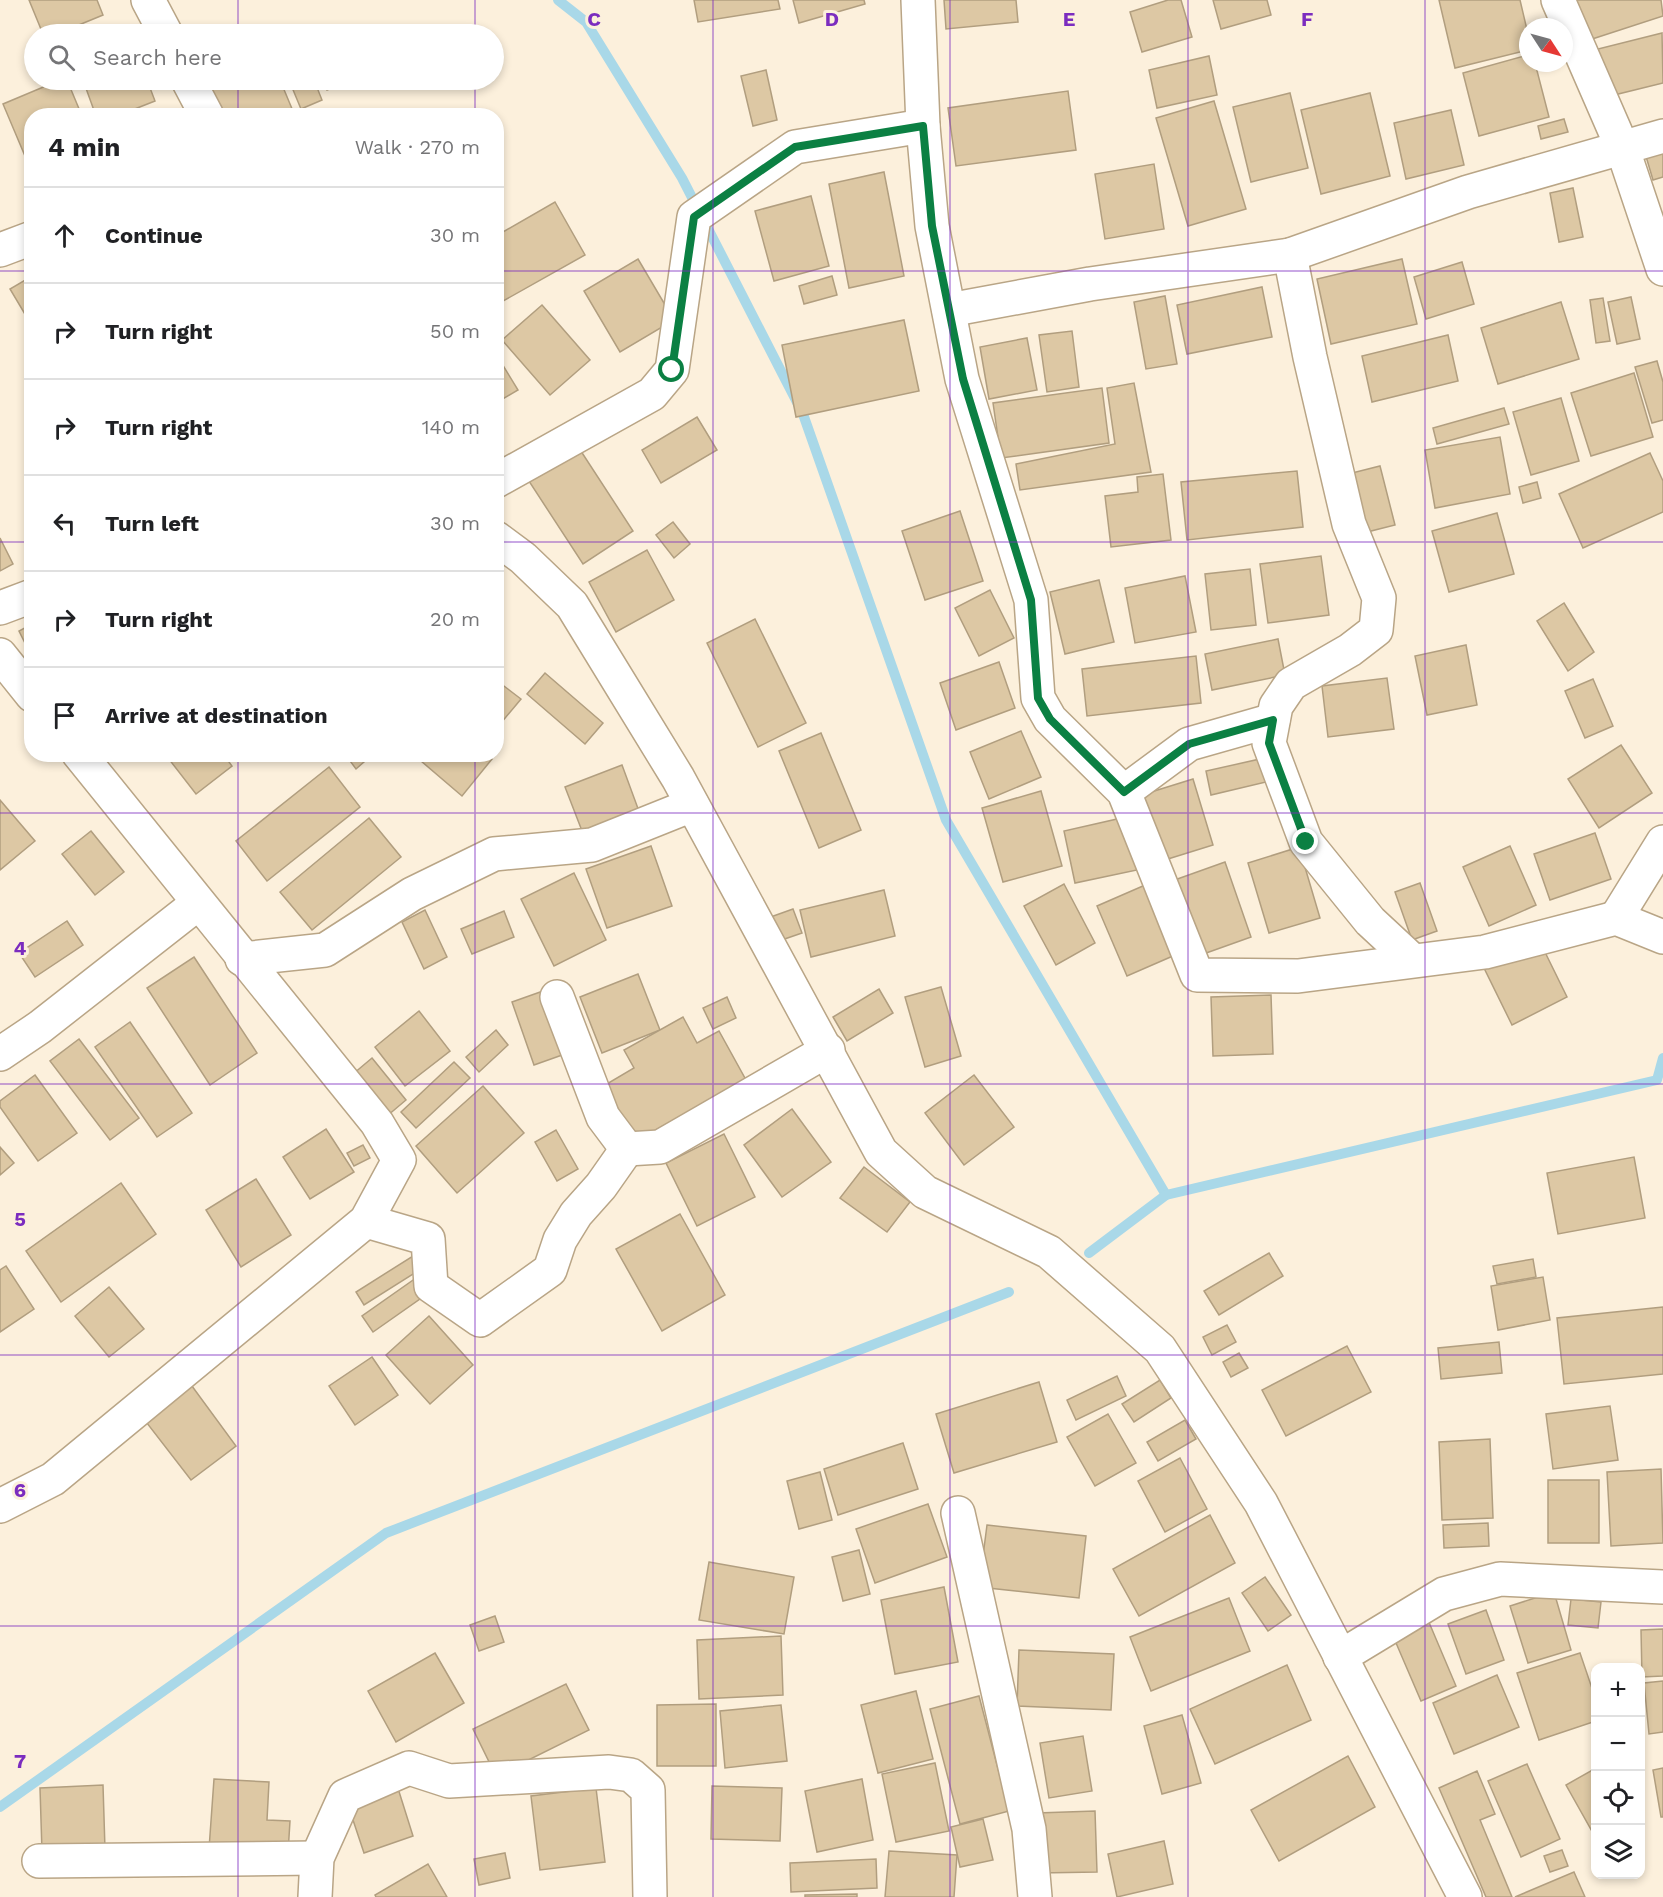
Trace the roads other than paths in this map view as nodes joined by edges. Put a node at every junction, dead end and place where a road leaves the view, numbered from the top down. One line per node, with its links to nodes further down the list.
1 (148, 0): 4 (street)
2 (918, 0): 7 (street)
3 (1558, 0): 9 (street)
4 (161, 24)
5 (193, 90): 6 (street)
6 (203, 108)
7 (923, 126): 14 (street); 15 (street)
8 (1663, 136): 9 (street)
9 (1622, 147): 12 (street); 13 (street)
10 (24, 241): 11 (street)
11 (0, 250)
12 (1290, 255): 14 (street); 23 (street)
13 (1663, 269)
14 (949, 310): 25 (street)
15 (504, 477)
16 (504, 527): 18 (street)
17 (504, 544): 18 (street)
18 (523, 558): 26 (street)
19 (24, 599): 20 (street)
20 (0, 608)
21 (0, 655): 22 (street)
22 (24, 685)
23 (1273, 720): 25 (street); 32 (street)
24 (85, 762): 28 (street)
25 (1124, 792): 32 (street)
26 (692, 805): 31 (street); 34 (street)
27 (1663, 842): 29 (street)
28 (197, 904): 31 (street); 35 (street)
29 (1616, 918): 30 (street); 32 (street)
30 (1663, 937)
31 (242, 959): 37 (street)
32 (1412, 960)
33 (557, 997): 36 (street)
34 (828, 1050): 36 (street); 41 (street)
35 (0, 1054)
36 (627, 1149): 37 (street)
37 (366, 1221): 38 (street)
38 (0, 1506)
39 (958, 1513): 46 (street)
40 (1663, 1587): 41 (street)
41 (1340, 1657): 47 (street)
42 (317, 1858): 43 (street); 44 (street); 45 (street)
43 (39, 1861)
44 (315, 1897)
45 (650, 1897)
46 (1035, 1897)
47 (1466, 1897)

